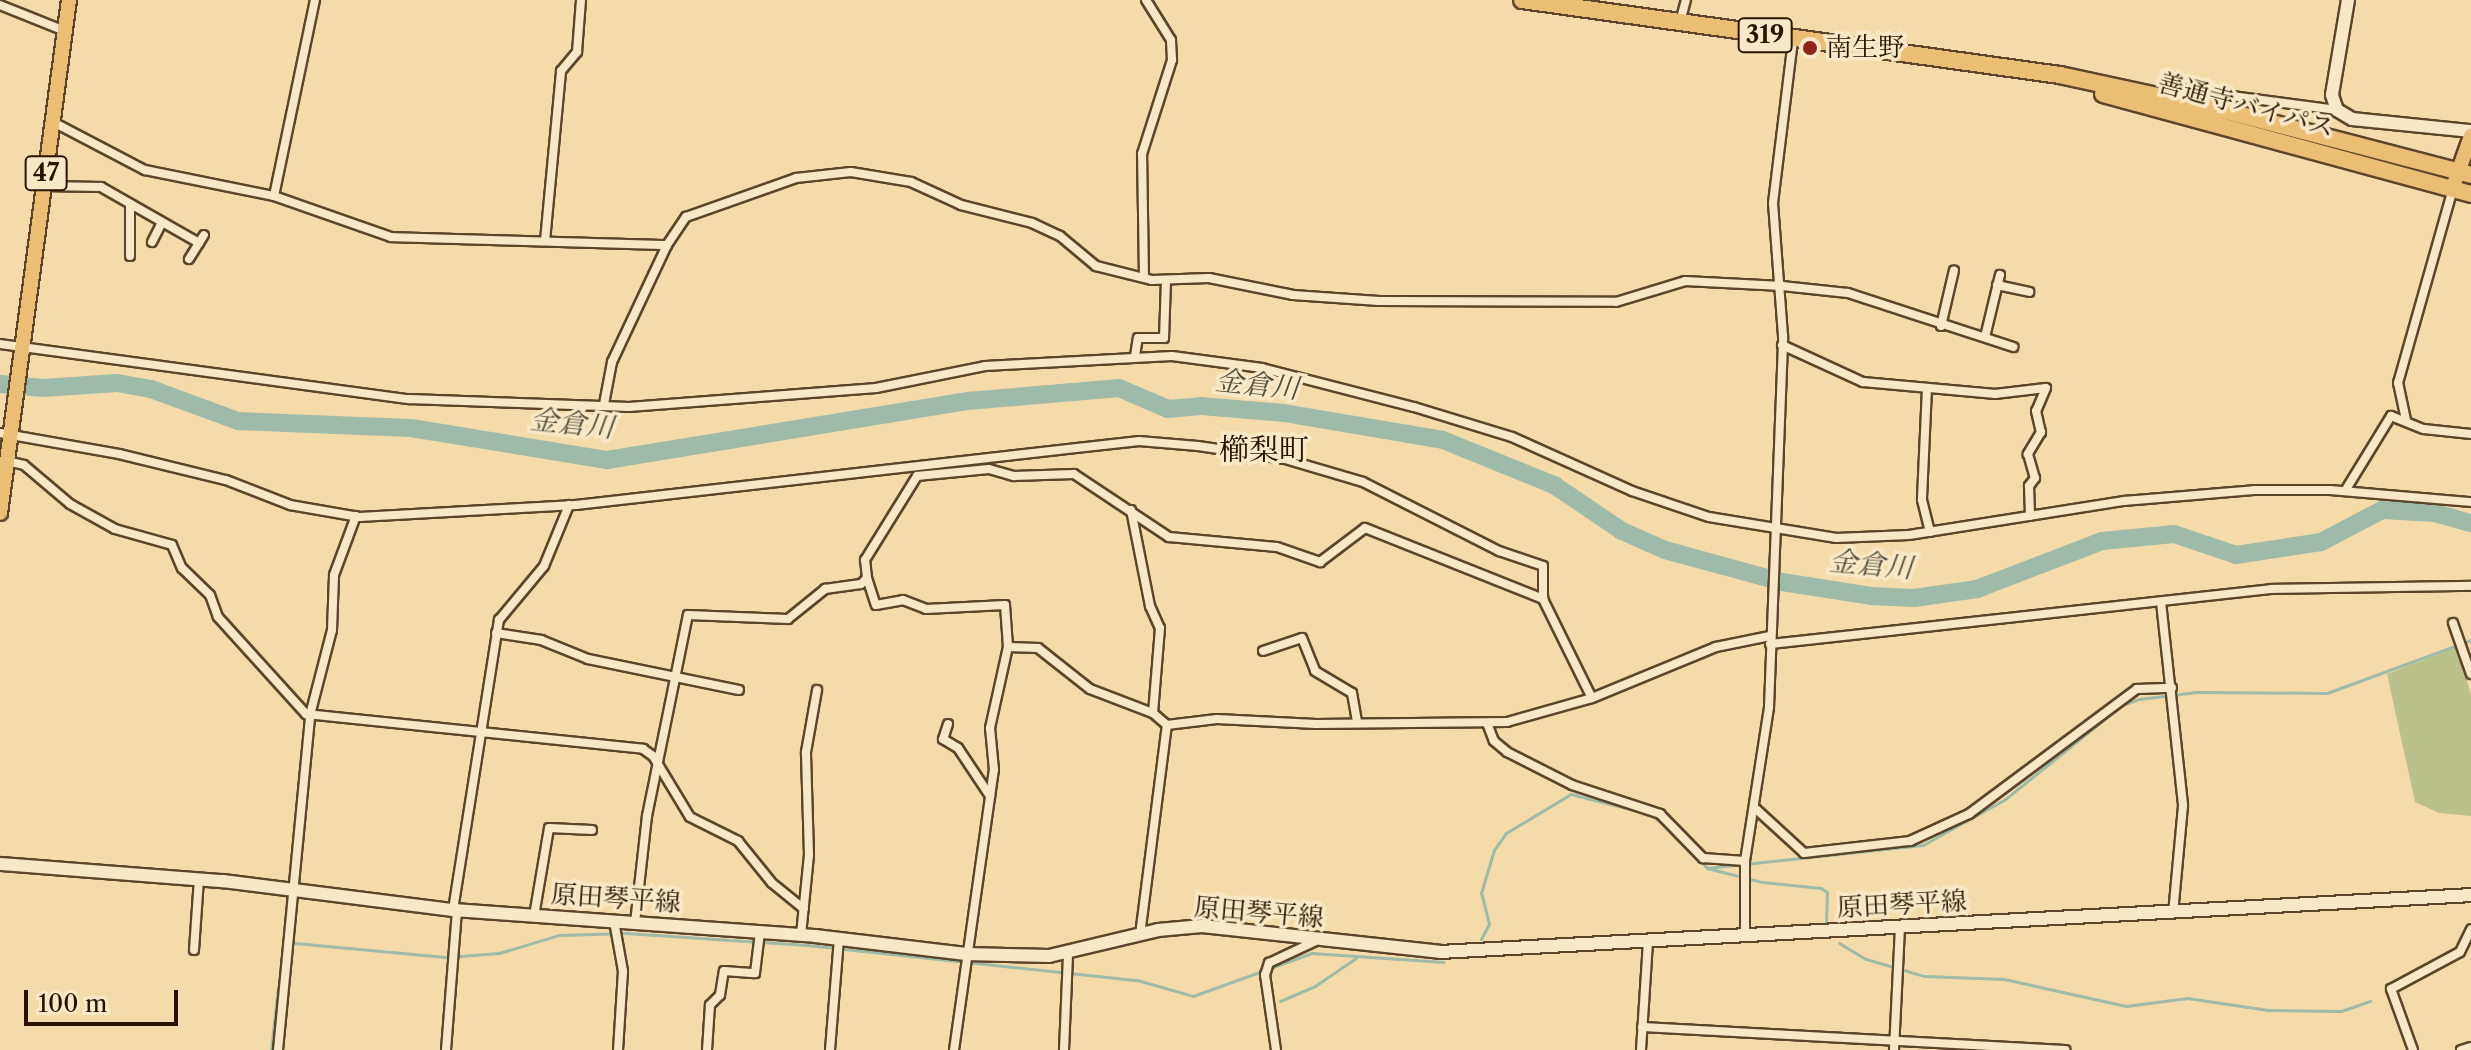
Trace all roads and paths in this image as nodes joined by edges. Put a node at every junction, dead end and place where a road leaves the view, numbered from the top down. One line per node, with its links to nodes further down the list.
1 (69, 0): 10 (main road, 47)
2 (315, 0): 21 (street)
3 (581, 0): 24 (street)
4 (1146, 0): 31 (street)
5 (1522, 0): 9 (highway, 善通寺バイパス / 319)
6 (1686, 0): 9 (street)
7 (2348, 0): 14 (main road)
8 (0, 5): 10 (street)
9 (1680, 22): 11 (highway, 善通寺バイパス / 319)
10 (65, 31): 15 (main road, 47)
11 (1793, 39): 12 (highway, 善通寺バイパス / 319); 34 (street)
12 (2009, 67): 17 (highway, 善通寺バイパス / 319); 19 (highway, 善通寺バイパス / 319)
13 (2172, 88): 14 (street)
14 (2337, 110): 16 (main road)
15 (53, 122): 18 (main road, 47); 21 (street)
16 (2471, 134): 17 (main road)
17 (2465, 173): 19 (main road)
18 (44, 186): 22 (street); 40 (main road, 47)
19 (2453, 189): 20 (highway, 善通寺バイパス / 319); 45 (street)
20 (2471, 194)
21 (274, 196): 24 (street)
22 (130, 204): 23 (street); 27 (street)
23 (162, 222): 25 (street); 28 (street)
24 (545, 241): 26 (street)
25 (152, 242)
26 (667, 245): 31 (street); 44 (street)
27 (130, 256)
28 (189, 259)
29 (1954, 270): 36 (street)
30 (2000, 275): 33 (street)
31 (1144, 277): 32 (street)
32 (1166, 280): 34 (street); 42 (street)
33 (1997, 285): 35 (street); 37 (street)
34 (1782, 286): 36 (street); 39 (street)
35 (2029, 292)
36 (1941, 326): 37 (street)
37 (1985, 337): 41 (street)
38 (0, 344): 40 (street)
39 (1782, 345): 43 (street); 57 (street)
40 (22, 346): 42 (street); 46 (main road, 47)
41 (2013, 347)
42 (1135, 356): 57 (street)
43 (1927, 388): 56 (street); 58 (street)
44 (604, 404)
45 (2406, 420): 47 (street); 50 (street)
46 (7, 431): 48 (main road, 47); 55 (street)
47 (2471, 434)
48 (7, 461): 54 (main road, 47); 75 (street)
49 (988, 464): 52 (street); 53 (street); 59 (street); 61 (street)
50 (2345, 491): 51 (street); 56 (street)
51 (2471, 502)
52 (569, 505): 55 (street); 64 (street)
53 (1131, 510): 61 (street); 74 (street)
54 (0, 513)
55 (356, 516): 75 (street)
56 (2030, 516): 58 (street)
57 (1774, 530): 58 (street); 65 (street)
58 (1930, 532)
59 (867, 578): 66 (street); 69 (street)
60 (2471, 586): 62 (street)
61 (1543, 599): 73 (street)
62 (2161, 602): 65 (street); 72 (street)
63 (2453, 623): 68 (street)
64 (496, 633): 69 (street); 80 (street)
65 (1770, 640): 73 (street); 83 (street)
66 (1008, 647): 74 (street); 82 (street)
67 (1263, 651): 76 (street)
68 (2471, 674)
69 (675, 677): 70 (street); 81 (street)
70 (739, 690)
71 (817, 690): 90 (street)
72 (2172, 691): 83 (street); 92 (street)
73 (1592, 698): 77 (street)
74 (1153, 713): 79 (street)
75 (310, 715): 80 (street); 88 (street)
76 (1357, 721): 77 (street); 79 (street)
77 (1487, 723): 86 (street)
78 (948, 724): 82 (street)
79 (1167, 725): 99 (street)
80 (480, 735): 81 (street); 91 (street)
81 (660, 767): 90 (street); 94 (street)
82 (990, 796): 109 (street)
83 (1756, 809): 86 (street)
84 (592, 830): 93 (street)
85 (0, 864): 87 (main road, 原田琴平線)
86 (1745, 870): 101 (street)
87 (199, 878): 88 (main road, 原田琴平線); 102 (street)
88 (292, 890): 91 (main road, 原田琴平線); 115 (street)
89 (2471, 895): 92 (main road, 原田琴平線)
90 (804, 909): 98 (street)
91 (455, 910): 93 (main road, 原田琴平線); 116 (street)
92 (2173, 913): 95 (main road, 原田琴平線)
93 (534, 916): 96 (main road, 原田琴平線)
94 (635, 923): 96 (main road, 原田琴平線); 103 (main road, 原田琴平線)
95 (1900, 926): 101 (main road, 原田琴平線); 113 (street)
96 (615, 929): 117 (street)
97 (2471, 929): 125 (street)
98 (801, 935): 103 (main road, 原田琴平線); 106 (main road, 原田琴平線)
99 (1140, 935): 104 (main road, 原田琴平線); 108 (main road, 原田琴平線)
100 (185, 936): 102 (street)
101 (1745, 936): 105 (main road, 原田琴平線)
102 (195, 937): 107 (street)
103 (759, 939): 118 (street)
104 (1316, 941): 105 (main road, 原田琴平線); 122 (street)
105 (1648, 942): 112 (street)
106 (838, 946): 109 (main road, 原田琴平線); 111 (street)
107 (194, 950)
108 (1068, 953): 109 (main road, 原田琴平線); 121 (street)
109 (964, 962): 120 (street)
110 (822, 996): 111 (street)
111 (833, 998): 119 (street)
112 (1642, 1027): 113 (street); 123 (street)
113 (1894, 1046): 124 (street)
114 (2471, 1047): 126 (street)
115 (278, 1050)
116 (446, 1050)
117 (618, 1050)
118 (707, 1050)
119 (830, 1050)
120 (954, 1050)
121 (1064, 1050)
122 (1276, 1050)
123 (1641, 1050)
124 (2065, 1050)
125 (2413, 1050)
126 (2461, 1050)

